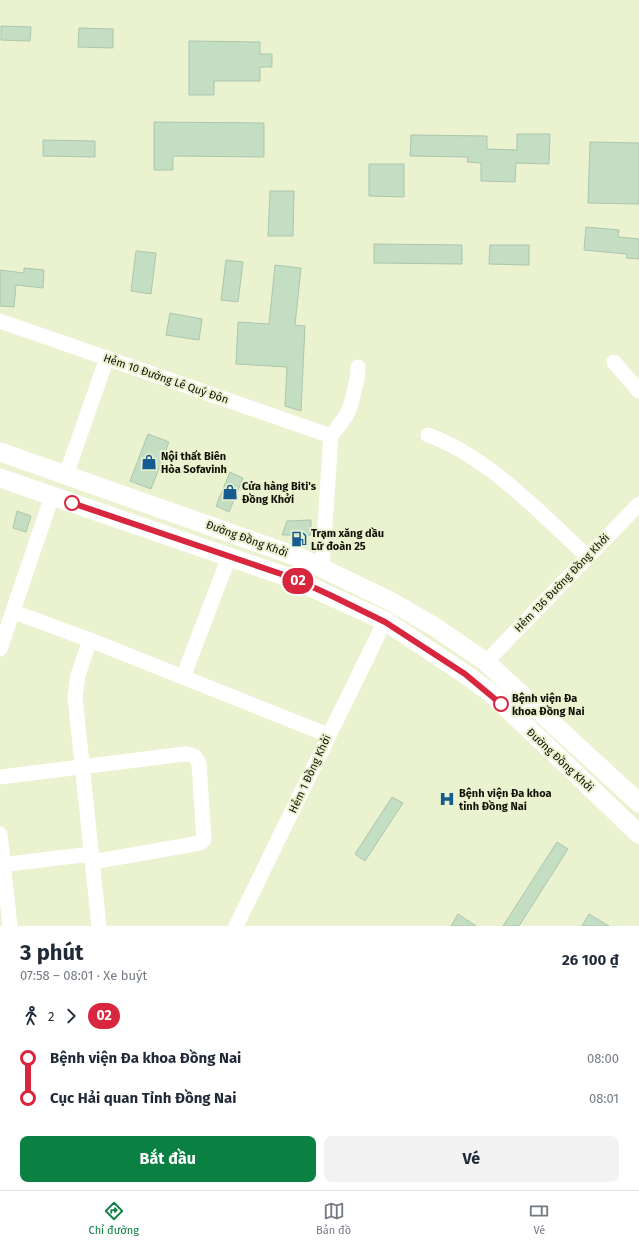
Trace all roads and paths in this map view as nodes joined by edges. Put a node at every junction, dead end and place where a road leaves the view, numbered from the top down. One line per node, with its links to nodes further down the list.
1 (0, 321): 2 (street, Hẻm 10 Đường Lê Quý Đôn)
2 (107, 358): 7 (street, Hẻm 10 Đường Lê Quý Đôn); 9 (street)
3 (614, 362): 5 (street)
4 (358, 367): 7 (street)
5 (639, 391)
6 (428, 435): 14 (street)
7 (331, 436): 15 (street)
8 (0, 452): 9 (main road, Đường Đồng Khởi)
9 (66, 475): 15 (main road, Đường Đồng Khởi)
10 (0, 478): 11 (main road, Đường Đồng Khởi)
11 (52, 496): 13 (main road, Đường Đồng Khởi); 17 (street)
12 (639, 504): 14 (street, Hẻm 136 Đường Đồng Khởi)
13 (229, 557): 16 (main road, Đường Đồng Khởi); 22 (street)
14 (588, 557): 21 (street, Hẻm 136 Đường Đồng Khởi)
15 (322, 568): 16 (main road); 21 (main road, Đường Đồng Khởi)
16 (315, 588): 18 (main road, Đường Đồng Khởi)
17 (14, 612): 19 (street); 20 (street)
18 (385, 622): 23 (street, Hẻm 1 Đồng Khởi); 28 (main road, Đường Đồng Khởi)
19 (90, 640): 22 (street); 24 (street)
20 (0, 650)
21 (486, 662): 26 (main road, Đường Đồng Khởi)
22 (183, 677): 23 (street)
23 (328, 735): 33 (street, Hẻm 1 Đồng Khởi)
24 (81, 766): 25 (street); 29 (street); 29 (street)
25 (0, 777)
26 (639, 803)
27 (0, 834): 30 (street)
28 (639, 834)
29 (92, 858): 30 (street); 32 (street)
30 (2, 865): 31 (street)
31 (10, 926)
32 (99, 926)
33 (236, 926)

